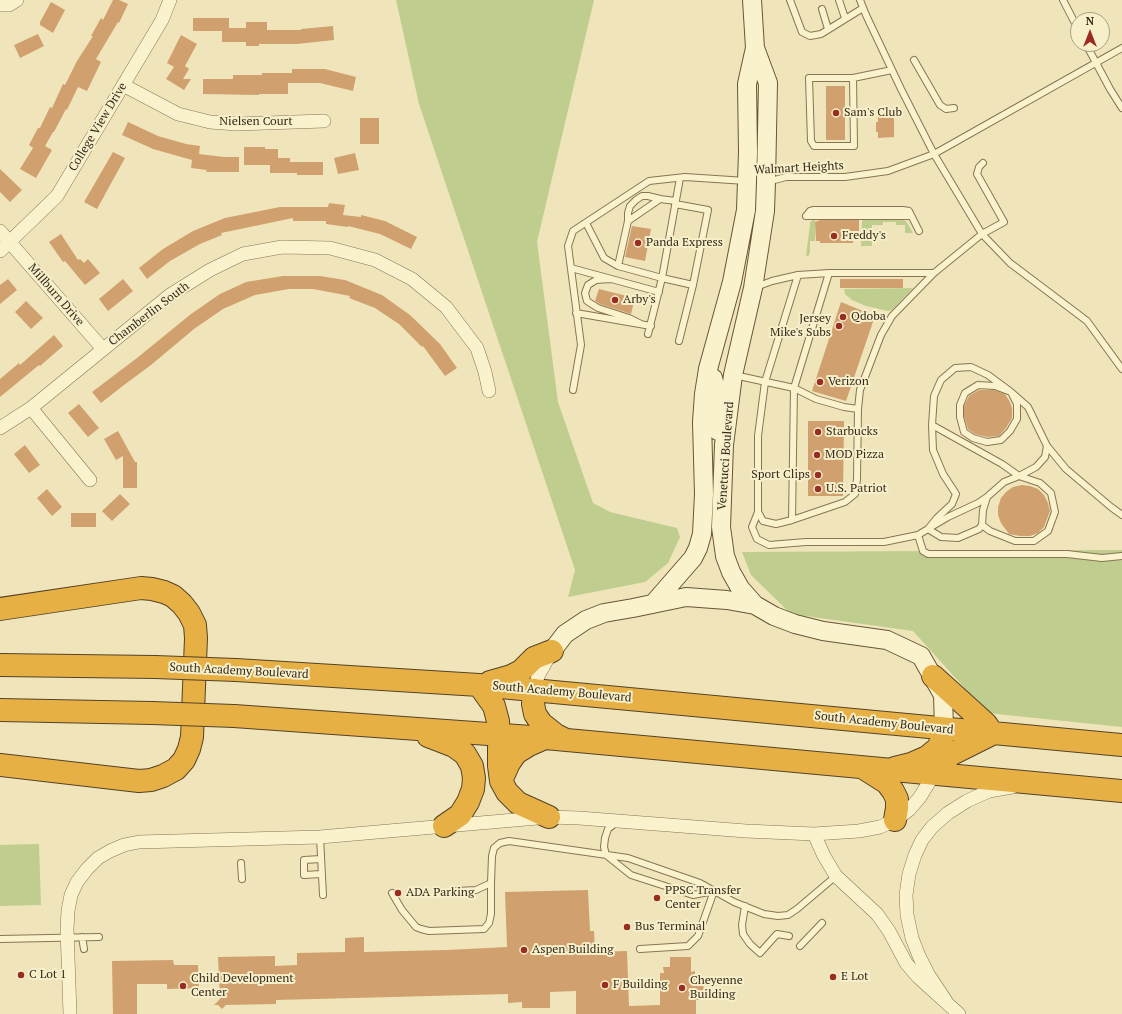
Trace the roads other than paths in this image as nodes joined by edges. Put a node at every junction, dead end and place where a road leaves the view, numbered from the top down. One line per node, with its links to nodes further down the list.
1 (17, 0): 8 (street)
2 (170, 0): 20 (street, College View Drive)
3 (752, 0): 27 (street, Venetucci Boulevard)
4 (790, 0): 13 (lane)
5 (839, 0): 12 (lane)
6 (860, 0): 9 (lane)
7 (1063, 0): 11 (lane)
8 (0, 5)
9 (863, 8): 12 (lane); 18 (lane)
10 (822, 10): 13 (lane)
11 (1070, 14)
12 (845, 18): 13 (lane)
13 (828, 29)
14 (1122, 48): 17 (lane, Walmart Heights)
15 (1091, 52): 17 (lane)
16 (914, 60): 21 (lane)
17 (1097, 63): 22 (lane); 24 (lane, Walmart Heights)
18 (892, 70): 19 (lane); 24 (lane)
19 (853, 78): 19 (lane)
20 (123, 85): 23 (street, Nielsen Court); 36 (street, College View Drive)
21 (954, 108)
22 (1122, 108)
23 (324, 121)
24 (934, 154): 27 (lane, Walmart Heights); 35 (lane)
25 (983, 163): 35 (lane)
26 (680, 178): 27 (lane, Walmart Heights); 29 (lane); 32 (lane, Walmart Heights)
27 (757, 181): 45 (street, Venetucci Boulevard); 47 (street, Venetucci Boulevard)
28 (660, 199): 29 (lane); 31 (lane); 31 (lane)
29 (675, 202): 43 (lane); 46 (lane)
30 (806, 216): 33 (lane)
31 (628, 221): 38 (lane)
32 (586, 223): 38 (lane); 39 (lane, Walmart Heights)
33 (919, 230)
34 (0, 231): 36 (street, Millburn Drive)
35 (982, 234): 41 (lane); 56 (lane)
36 (10, 242): 37 (street); 54 (street, Millburn Drive)
37 (0, 251)
38 (618, 266): 43 (lane)
39 (571, 268): 44 (lane); 49 (lane, Walmart Heights)
40 (829, 273): 41 (lane); 42 (lane); 59 (lane)
41 (934, 273): 64 (lane)
42 (798, 275): 47 (lane); 58 (lane)
43 (662, 278): 46 (lane); 48 (lane)
44 (611, 279): 48 (lane); 50 (lane)
45 (732, 282): 55 (street, Venetucci Boulevard); 57 (street)
46 (693, 285): 53 (lane)
47 (753, 288): 57 (street, Venetucci Boulevard)
48 (659, 292): 51 (lane)
49 (576, 313): 50 (lane); 60 (lane, Walmart Heights)
50 (641, 324): 51 (lane)
51 (651, 326): 52 (lane)
52 (648, 334)
53 (679, 341)
54 (103, 349): 61 (street, Chamberlin South); 63 (street, Chamberlin South)
55 (708, 369): 67 (street); 79 (street, Venetucci Boulevard)
56 (1122, 369)
57 (733, 375): 58 (lane); 67 (street, Venetucci Boulevard)
58 (765, 382): 59 (lane); 72 (lane)
59 (794, 388): 64 (lane); 74 (lane)
60 (573, 390)
61 (489, 391)
62 (1011, 392): 62 (lane); 65 (lane); 68 (lane)
63 (31, 408): 66 (street, Chamberlin South); 70 (street)
64 (858, 409): 74 (lane)
65 (932, 425): 69 (lane); 76 (lane)
66 (0, 428)
67 (724, 445): 80 (street, Venetucci Boulevard)
68 (1047, 446): 69 (lane); 73 (lane)
69 (1019, 476): 71 (lane); 75 (lane)
70 (90, 480)
71 (987, 497): 75 (lane); 76 (lane)
72 (758, 512): 74 (lane); 77 (lane)
73 (1122, 515)
74 (792, 520)
75 (982, 525): 76 (lane)
76 (928, 529): 77 (lane)
77 (918, 535): 78 (lane)
78 (1122, 556)
79 (653, 604): 80 (street); 82 (street)
80 (755, 605): 84 (street, Venetucci Boulevard)
81 (0, 609): 95 (highway)
82 (552, 651): 85 (highway); 86 (street)
83 (0, 665): 85 (highway, South Academy Boulevard, bridge)
84 (933, 676): 89 (street, Venetucci Boulevard); 90 (highway)
85 (479, 685): 86 (highway, South Academy Boulevard); 91 (highway)
86 (534, 690): 89 (highway, South Academy Boulevard); 93 (highway)
87 (5, 710): 88 (highway, bridge)
88 (408, 728): 91 (highway); 105 (highway)
89 (944, 729): 90 (highway, South Academy Boulevard); 97 (highway)
90 (993, 734): 94 (highway, South Academy Boulevard); 98 (highway)
91 (500, 735): 92 (highway); 99 (highway)
92 (545, 738): 93 (highway); 99 (highway)
93 (567, 740): 96 (highway)
94 (1122, 746)
95 (0, 765)
96 (862, 768): 97 (highway); 103 (highway)
97 (886, 770): 98 (highway)
98 (934, 774): 100 (highway); 103 (street)
99 (501, 781): 102 (highway)
100 (1031, 783): 101 (highway); 129 (street)
101 (1122, 791)
102 (549, 818): 104 (street); 105 (street)
103 (895, 820): 106 (street)
104 (618, 821): 106 (street); 108 (lane)
105 (444, 826): 107 (street)
106 (814, 834): 112 (street)
107 (320, 837): 109 (lane); 122 (street)
108 (606, 854): 114 (lane); 116 (lane); 116 (lane)
109 (321, 859): 111 (lane); 111 (lane)
110 (241, 863): 113 (lane)
111 (321, 874): 118 (lane)
112 (836, 876): 119 (lane); 129 (street)
113 (242, 880)
114 (491, 884): 115 (lane); 117 (lane)
115 (457, 891)
116 (714, 891): 119 (lane); 128 (lane)
117 (392, 893)
118 (323, 895)
119 (745, 906): 121 (lane)
120 (822, 923): 126 (lane)
121 (789, 936)
122 (67, 937): 123 (lane); 125 (lane); 130 (street)
123 (82, 937): 124 (lane); 127 (lane)
124 (99, 937)
125 (0, 939)
126 (800, 946)
127 (84, 949)
128 (640, 949)
129 (946, 1001): 131 (street)
130 (70, 1014)
131 (960, 1014)

